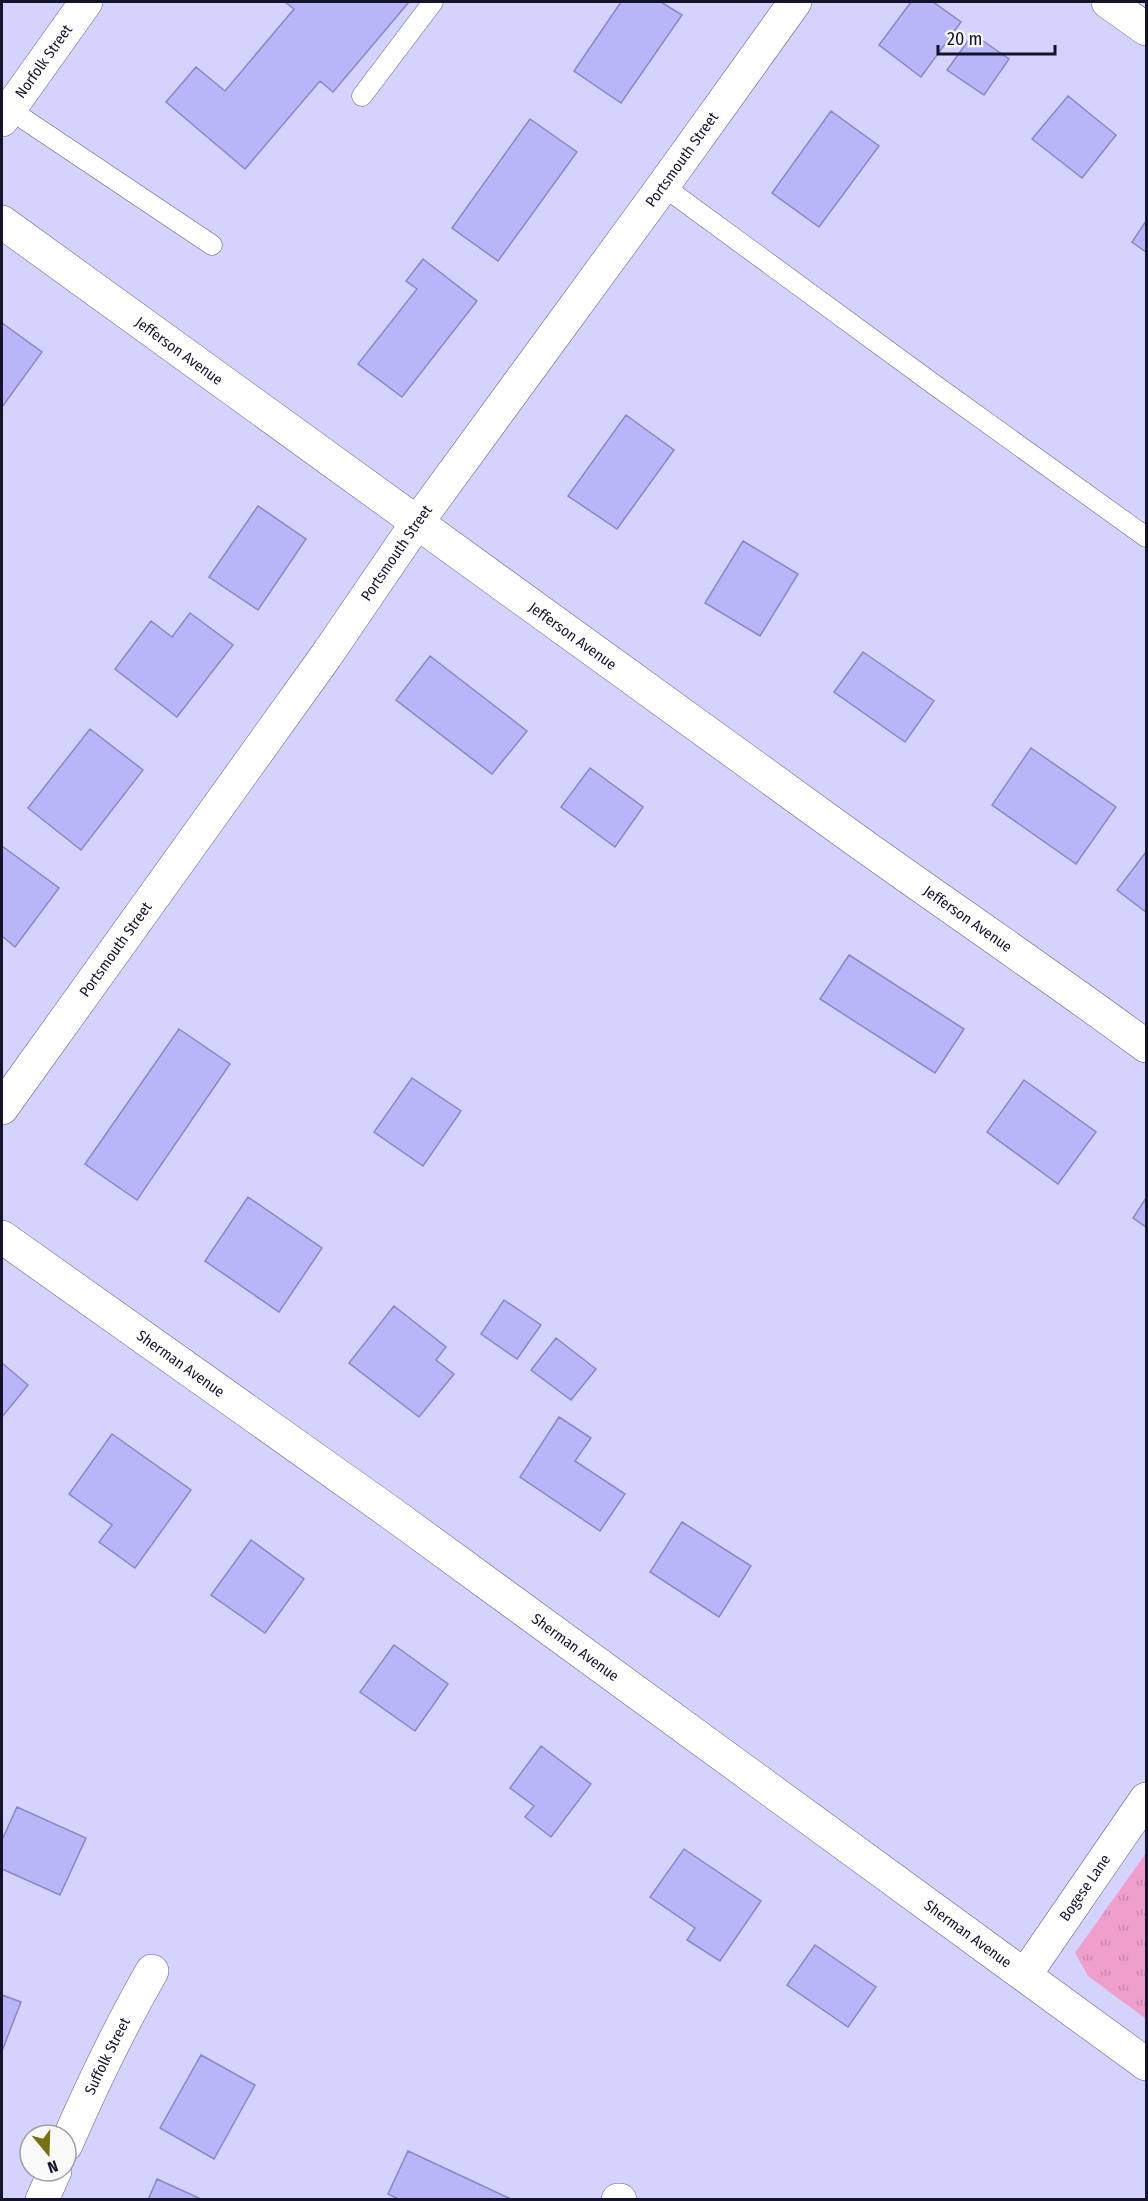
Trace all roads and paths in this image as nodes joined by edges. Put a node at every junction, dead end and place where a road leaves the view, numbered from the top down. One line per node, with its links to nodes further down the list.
1 (86, 2): 7 (street, Norfolk Street)
2 (433, 2): 6 (lane)
3 (795, 2): 8 (street, Portsmouth Street)
4 (1108, 2): 5 (street)
5 (1146, 29)
6 (362, 96)
7 (5, 114): 10 (lane)
8 (663, 186): 11 (street, Portsmouth Street); 12 (lane)
9 (2, 222): 11 (street, Jefferson Avenue)
10 (212, 245)
11 (416, 524): 13 (street, Jefferson Avenue); 14 (street, Portsmouth Street)
12 (1146, 537)
13 (1146, 1046)
14 (2, 1107)
15 (2, 1237): 18 (street, Sherman Avenue)
16 (1146, 1799): 18 (street, Bogese Lane)
17 (152, 1971): 20 (street, Suffolk Street)
18 (1025, 1976): 19 (street, Sherman Avenue)
19 (1146, 2064)
20 (76, 2123)
21 (49, 2183): 22 (street)
22 (42, 2199)

